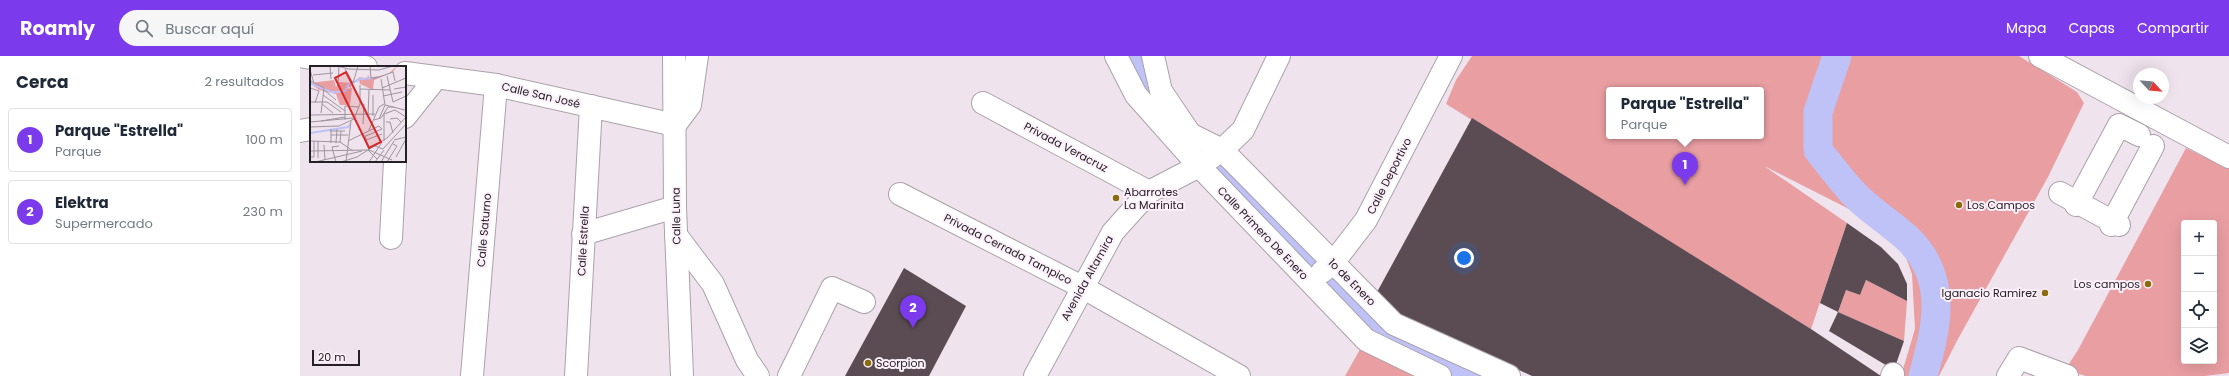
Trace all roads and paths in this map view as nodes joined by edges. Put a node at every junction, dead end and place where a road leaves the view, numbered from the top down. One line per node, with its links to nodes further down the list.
1 (300, 56): 9 (street)
2 (674, 56): 17 (street, Calle Luna)
3 (697, 56): 17 (street)
4 (1116, 56): 24 (street, Calle Primero De Enero)
5 (1153, 56): 21 (street)
6 (1279, 56): 21 (street, Avenida Altamira)
7 (1451, 56): 32 (street, Calle Deportivo)
8 (2040, 56): 15 (street)
9 (360, 66)
10 (406, 73): 11 (street, Calle San José)
11 (436, 78): 12 (street, Calle San José); 16 (street)
12 (496, 84): 14 (street, Calle San José); 35 (street, Calle Saturno)
13 (983, 103): 26 (street, Privada Veracruz)
14 (591, 106): 17 (street, Calle San José); 29 (street, Calle Estrella)
15 (2148, 115): 18 (street); 25 (street)
16 (406, 116)
17 (675, 125): 28 (street, Calle Luna)
18 (2172, 127): 22 (street); 25 (street)
19 (310, 129): 20 (street)
20 (300, 131)
21 (1222, 150): 24 (street, Avenida Altamira); 32 (street, 1o de Enero)
22 (2229, 157)
23 (395, 162): 31 (street)
24 (1199, 166): 26 (street, Avenida Altamira); 32 (street, Calle Primero De Enero)
25 (2132, 185): 25 (street)
26 (1149, 192): 33 (street, Avenida Altamira)
27 (900, 194): 33 (street, Privada Cerrada Tampico)
28 (675, 207): 29 (street); 30 (street, Calle Luna)
29 (583, 234): 36 (street, Calle Estrella)
30 (676, 235): 37 (street, Calle Luna); 38 (street)
31 (391, 238)
32 (1321, 272): 42 (street, Calle Primero De Enero); 43 (street, 1o de Enero)
33 (1082, 287): 40 (street, Avenida Altamira); 41 (street, Privada Cerrada Tampico)
34 (864, 302): 39 (street)
35 (472, 376)
36 (576, 376)
37 (682, 376)
38 (758, 376)
39 (789, 376)
40 (1035, 376)
41 (1239, 376)
42 (1440, 376)
43 (1509, 376)
44 (2008, 376): 45 (street)
45 (2067, 376)

